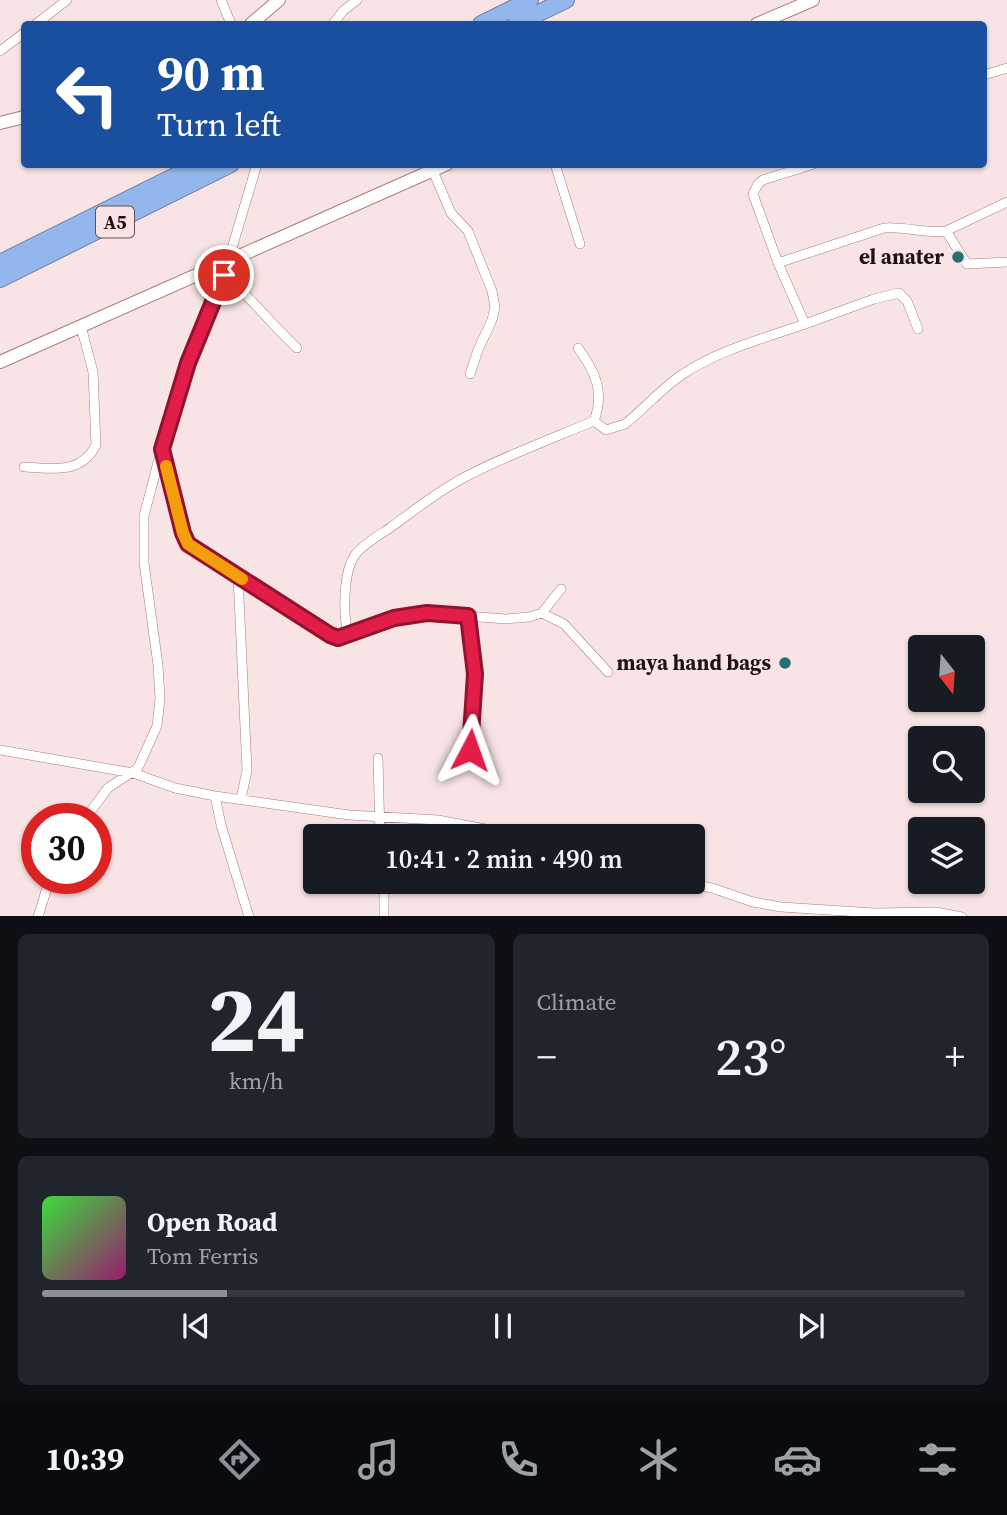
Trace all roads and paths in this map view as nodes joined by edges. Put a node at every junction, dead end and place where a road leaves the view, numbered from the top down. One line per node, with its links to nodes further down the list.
1 (67, 0): 8 (street)
2 (220, 0): 9 (street)
3 (278, 0): 10 (street)
4 (357, 0): 11 (street)
5 (530, 0): 12 (highway)
6 (566, 0): 13 (highway)
7 (813, 0): 14 (street)
8 (40, 21)
9 (230, 21)
10 (254, 21)
11 (335, 21)
12 (487, 21)
13 (522, 21)
14 (764, 21)
15 (21, 35): 16 (street)
16 (0, 51)
17 (1007, 68): 18 (street)
18 (987, 74)
19 (21, 118): 20 (street)
20 (0, 123)
21 (191, 168): 33 (highway, A5)
22 (223, 168): 36 (highway, A5)
23 (256, 168): 31 (street)
24 (439, 168): 27 (street)
25 (556, 168): 30 (street)
26 (801, 168): 34 (street)
27 (433, 171): 31 (street); 43 (street)
28 (1007, 202): 29 (street)
29 (946, 231): 32 (street); 34 (street)
30 (580, 244)
31 (227, 261): 35 (street); 38 (street)
32 (1007, 262)
33 (0, 263)
34 (778, 263): 37 (street)
35 (224, 275): 40 (street); 45 (street)
36 (0, 279)
37 (805, 324): 39 (street); 44 (street)
38 (81, 326): 42 (street); 46 (street)
39 (918, 329)
40 (297, 348)
41 (578, 348): 44 (street)
42 (0, 362)
43 (470, 374)
44 (594, 421): 51 (street)
45 (162, 449): 47 (street); 56 (street)
46 (24, 467)
47 (238, 576): 51 (street); 58 (street)
48 (561, 589): 49 (street)
49 (542, 613): 50 (street); 52 (street)
50 (468, 616): 51 (street); 54 (street)
51 (348, 634)
52 (608, 672)
53 (0, 750): 56 (street)
54 (470, 750)
55 (378, 758): 60 (street)
56 (132, 773): 57 (street); 59 (street)
57 (215, 796): 58 (street); 67 (street)
58 (241, 799): 60 (street)
59 (97, 803)
60 (378, 816): 61 (street); 62 (street)
61 (379, 824)
62 (459, 824)
63 (705, 887): 69 (street)
64 (45, 894): 66 (street)
65 (384, 894): 68 (street)
66 (38, 916)
67 (249, 916)
68 (384, 916)
69 (962, 916)

